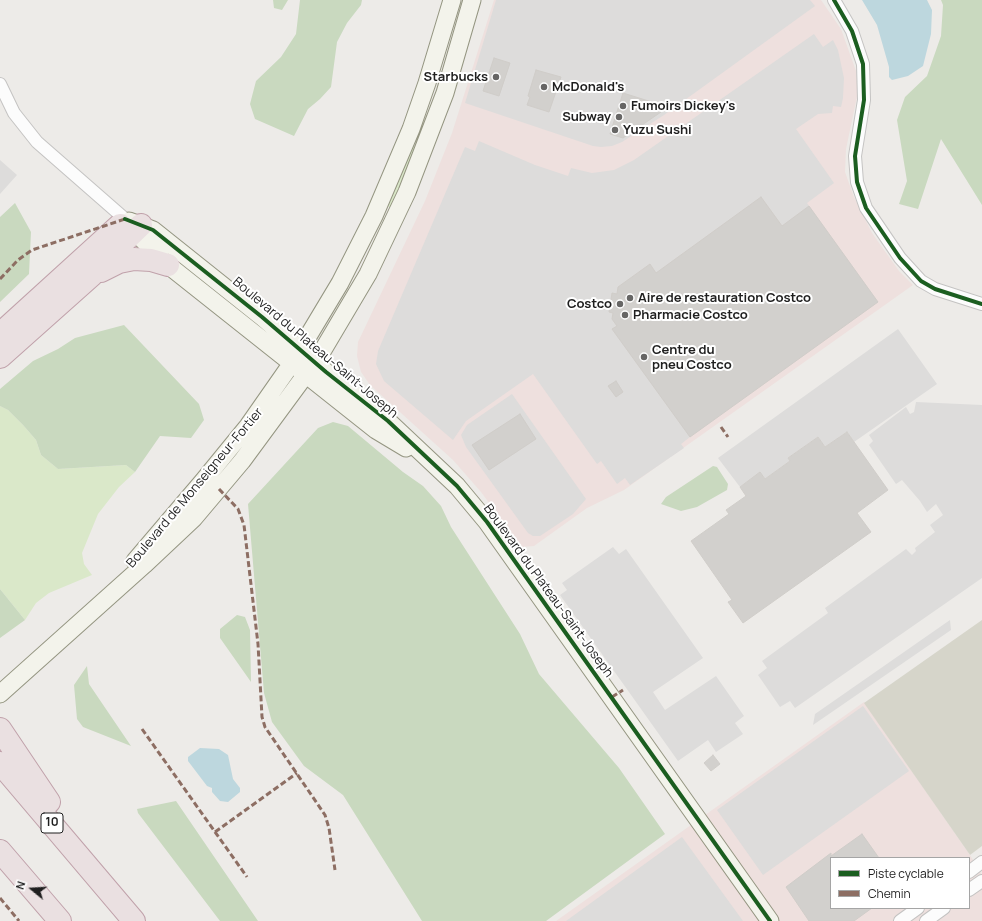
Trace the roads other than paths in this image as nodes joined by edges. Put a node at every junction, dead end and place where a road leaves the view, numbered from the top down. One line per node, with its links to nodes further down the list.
1 (452, 0): 10 (main road, Boulevard de Monseigneur-Fortier)
2 (472, 0): 13 (main road, Boulevard de Monseigneur-Fortier)
3 (834, 0): 8 (street)
4 (0, 84): 5 (street, Boulevard du Plateau-Saint-Joseph)
5 (134, 225): 6 (main road, Boulevard du Plateau-Saint-Joseph); 7 (highway); 9 (highway); 10 (main road, Boulevard du Plateau-Saint-Joseph)
6 (168, 265): 7 (highway); 12 (main road, Boulevard du Plateau-Saint-Joseph)
7 (92, 276): 11 (highway)
8 (982, 304)
9 (0, 334)
10 (301, 349): 12 (main road, Boulevard de Monseigneur-Fortier); 13 (main road, Boulevard du Plateau-Saint-Joseph)
11 (0, 357)
12 (292, 363): 13 (main road, Boulevard du Plateau-Saint-Joseph); 14 (main road, Boulevard de Monseigneur-Fortier)
13 (311, 368): 14 (main road, Boulevard de Monseigneur-Fortier); 28 (main road, Boulevard du Plateau-Saint-Joseph)
14 (82, 619): 15 (main road, Boulevard de Monseigneur-Fortier)
15 (0, 694)
16 (0, 729): 22 (highway)
17 (0, 763): 22 (highway, 10)
18 (0, 851): 26 (highway)
19 (982, 862): 20 (street)
20 (970, 871)
21 (982, 881): 23 (street)
22 (104, 884): 27 (highway, 10)
23 (970, 889)
24 (917, 909): 29 (street)
25 (943, 909): 30 (street)
26 (60, 921)
27 (134, 921)
28 (770, 921)
29 (900, 921)
30 (926, 921)

